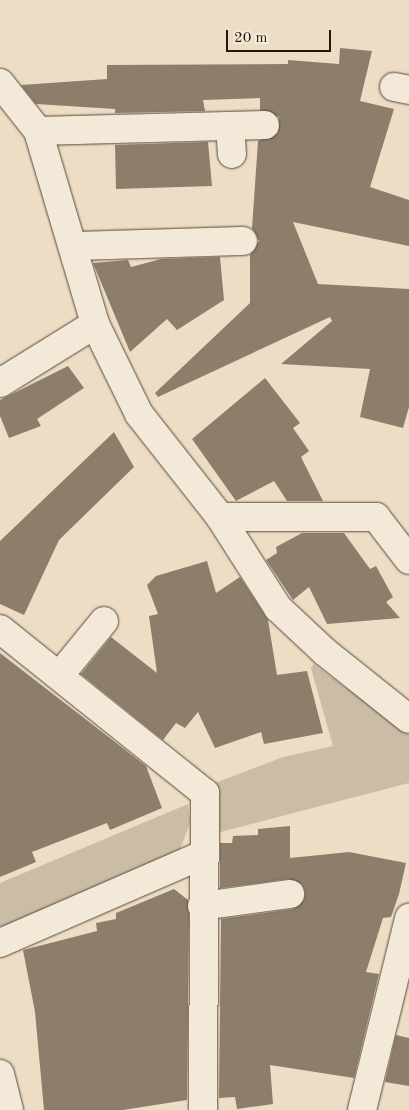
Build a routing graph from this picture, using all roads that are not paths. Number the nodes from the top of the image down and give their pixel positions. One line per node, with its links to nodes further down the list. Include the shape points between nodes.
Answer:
1 (0, 82): 4 (street)
2 (265, 125): 3 (street)
3 (230, 126): 4 (street); 5 (street)
4 (38, 131): 7 (street)
5 (232, 154)
6 (244, 240): 7 (street)
7 (74, 246): 8 (street)
8 (95, 324): 9 (street); 10 (street, via 139,414)
9 (0, 383)
10 (220, 517): 11 (street, via 376,517); 15 (street, via 278,608 325,652)
11 (409, 560)
12 (104, 621): 14 (street)
13 (0, 629): 14 (street)
14 (59, 676): 16 (street, via 205,793)
15 (409, 719)
16 (202, 855): 18 (street); 20 (street)
17 (290, 894): 18 (street)
18 (202, 906): 23 (street)
19 (409, 918): 24 (street)
20 (0, 943)
21 (0, 1074): 22 (street)
22 (9, 1110)
23 (203, 1110)
24 (362, 1110)

